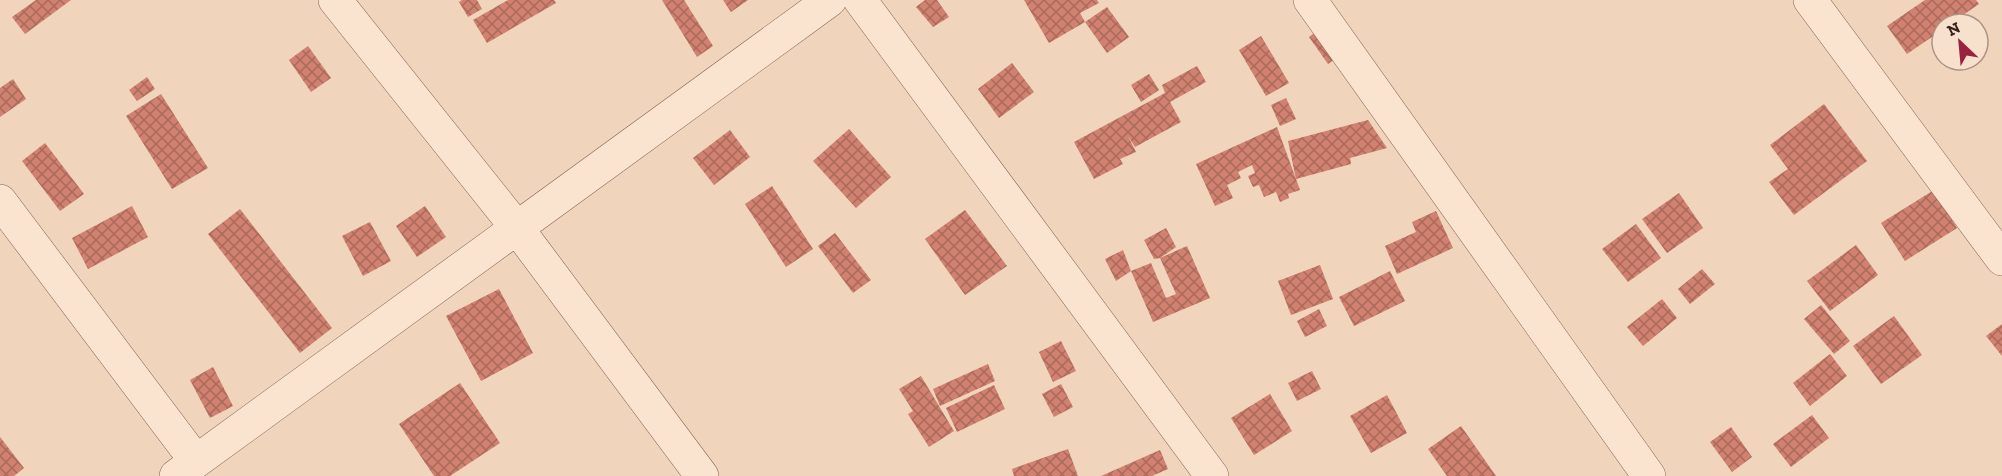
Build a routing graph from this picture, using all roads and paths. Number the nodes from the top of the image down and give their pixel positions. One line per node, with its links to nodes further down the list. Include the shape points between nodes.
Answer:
1 (335, 0): 7 (street)
2 (830, 0): 7 (street)
3 (860, 0): 11 (street)
4 (1311, 0): 12 (street)
5 (1810, 0): 8 (street)
6 (0, 201): 9 (street)
7 (517, 228): 9 (street); 10 (street)
8 (2002, 260)
9 (186, 468)
10 (702, 476)
11 (1212, 476)
12 (1649, 476)

